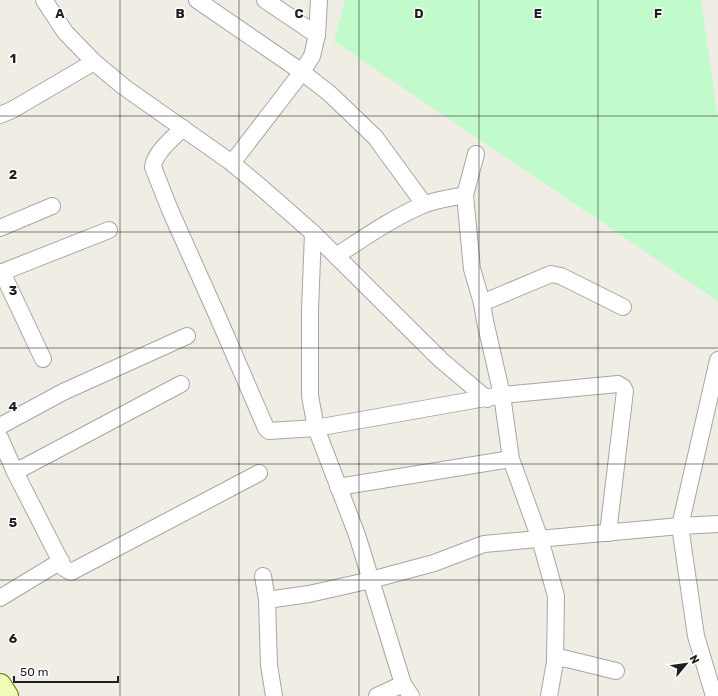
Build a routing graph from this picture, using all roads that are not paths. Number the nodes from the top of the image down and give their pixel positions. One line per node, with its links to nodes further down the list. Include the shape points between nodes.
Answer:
1 (44, 0): 6 (street, via 65,32)
2 (197, 0): 7 (street)
3 (265, 0): 5 (street)
4 (319, 0): 5 (street)
5 (317, 35): 7 (street, via 312,56)
6 (94, 62): 8 (street); 9 (street, via 124,87)
7 (302, 72): 11 (street); 13 (street, via 329,93 375,137)
8 (0, 115)
9 (183, 128): 11 (street); 28 (street, via 159,153 153,167 266,428 269,431)
10 (476, 154): 12 (street)
11 (232, 163): 17 (street)
12 (465, 195): 13 (street); 20 (street, via 472,268)
13 (424, 204): 18 (street)
14 (52, 206): 15 (street)
15 (0, 228)
16 (109, 230): 19 (street)
17 (313, 233): 18 (street); 28 (street, via 310,396)
18 (336, 256): 26 (street, via 441,360)
19 (1, 273): 23 (street)
20 (482, 303): 21 (street, via 551,274 561,276); 26 (street)
21 (623, 308)
22 (187, 336): 27 (street, via 63,392)
23 (43, 359)
24 (718, 360): 35 (street)
25 (181, 384): 31 (street)
26 (495, 397): 28 (street); 30 (street); 36 (street, via 612,383 623,387 625,391)
27 (0, 426)
28 (316, 428): 33 (street)
29 (0, 438): 31 (street)
30 (511, 459): 33 (street); 37 (street)
31 (15, 472): 38 (street)
32 (259, 473): 38 (street, via 74,571 64,568)
33 (338, 486): 40 (street)
34 (718, 524): 35 (street)
35 (680, 526): 36 (street); 51 (street, via 696,636)
36 (608, 533): 37 (street)
37 (540, 539): 40 (street, via 484,544 434,563); 43 (street, via 556,596)
38 (61, 561): 41 (street)
39 (263, 576): 42 (street)
40 (371, 580): 42 (street, via 309,594); 46 (street)
41 (0, 598)
42 (267, 600): 48 (street, via 268,649)
43 (555, 657): 44 (street); 50 (street)
44 (616, 671)
45 (0, 685): 47 (main road)
46 (407, 690): 49 (street)
47 (7, 696)
48 (274, 696)
49 (377, 696)
50 (549, 696)
51 (714, 696)

